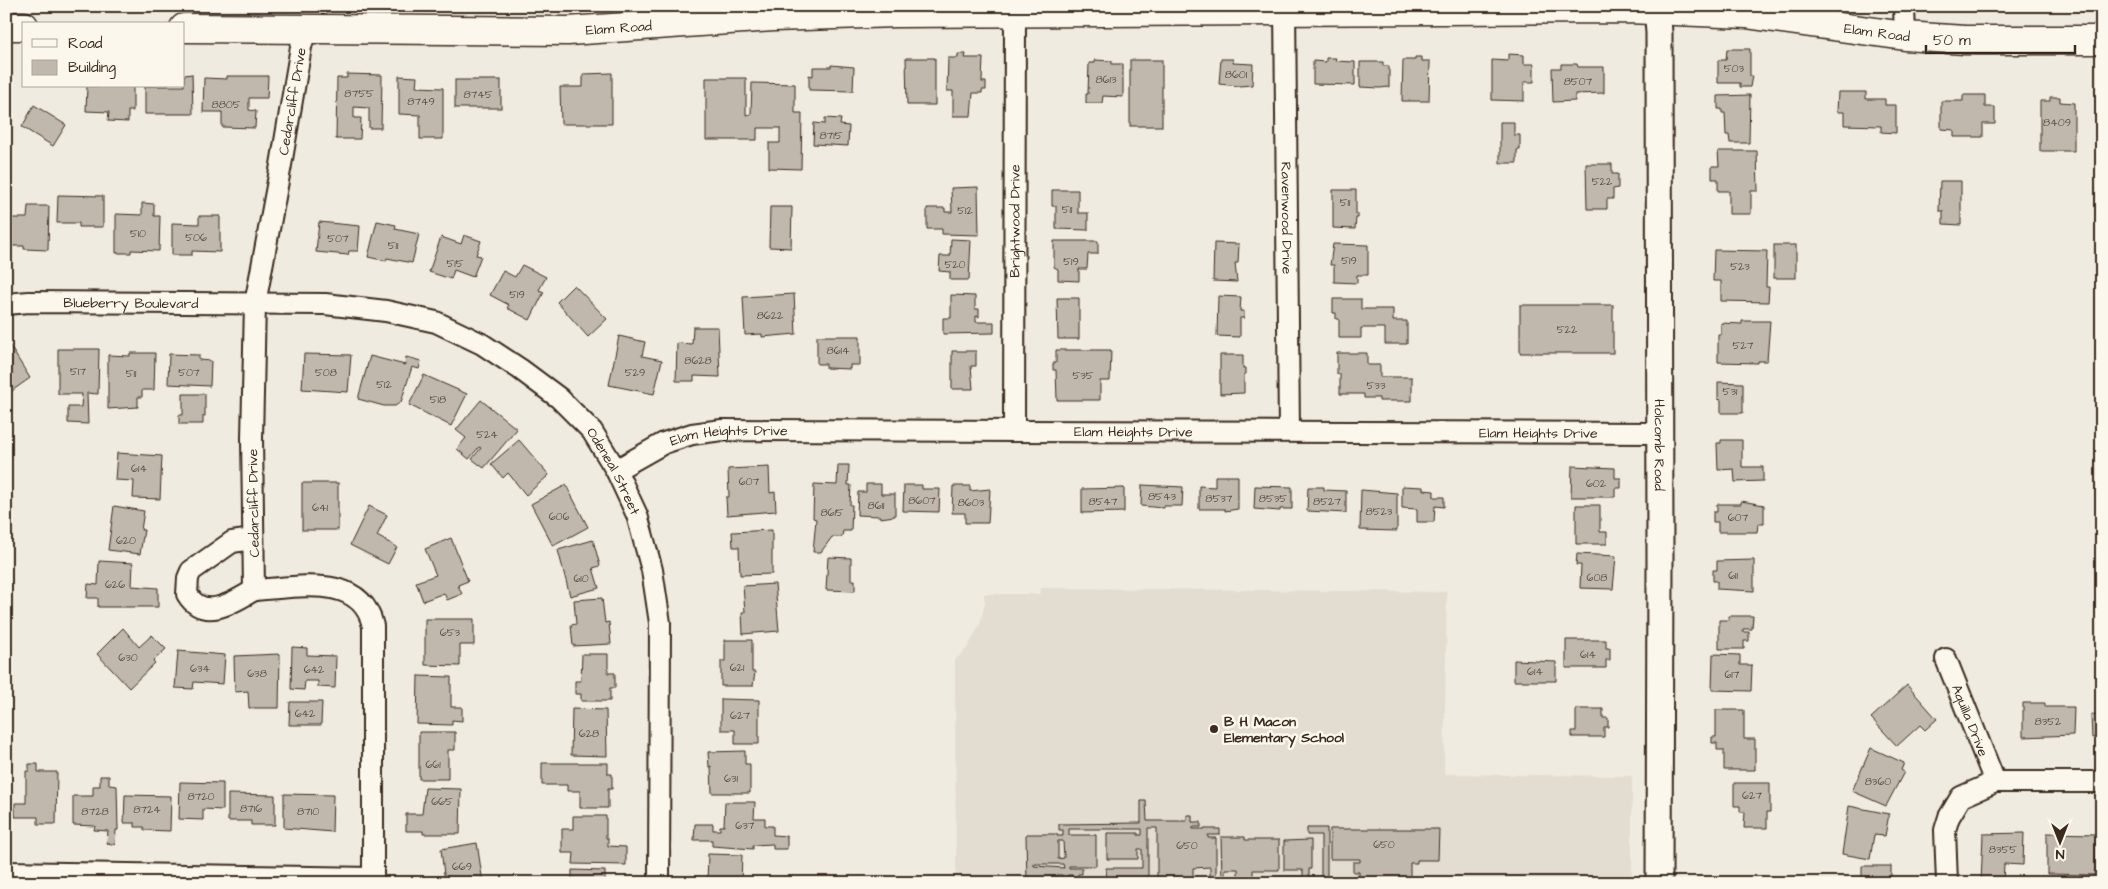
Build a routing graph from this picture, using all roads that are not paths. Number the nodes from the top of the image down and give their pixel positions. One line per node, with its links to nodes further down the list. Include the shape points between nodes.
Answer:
1 (1904, 6): 7 (street)
2 (1285, 8): 3 (main road, Elam Road); 4 (main road, Elam Road); 12 (street, Ravenwood Drive)
3 (1657, 8): 7 (main road, Elam Road, via 1746,14); 13 (street, Holcomb Road)
4 (1015, 9): 5 (main road, Elam Road, via 773,17 568,31); 11 (street, Brightwood Drive)
5 (310, 18): 6 (main road, Elam Road); 10 (street, Cedarcliff Drive, via 300,47)
6 (185, 28)
7 (1905, 36): 8 (main road, Elam Road, via 1965,40)
8 (2102, 40)
9 (6, 304): 10 (street, Blueberry Boulevard)
10 (255, 304): 14 (street, Odeneal Street, via 325,304 386,310 436,322 482,344 559,398 592,431); 15 (street, Cedarcliff Drive)
11 (1014, 431): 12 (street, Elam Heights Drive); 14 (street, Elam Heights Drive, via 722,430 692,434 664,443)
12 (1289, 431): 13 (street, Elam Heights Drive)
13 (1659, 433): 22 (street, Holcomb Road)
14 (616, 470): 21 (street, Odeneal Street, via 637,515 652,570 660,623)
15 (253, 539): 16 (street, Cedarcliff Drive); 16 (street, via 232,542 191,571 187,594 197,606 215,609)
16 (254, 590): 20 (street, via 338,588 361,600 370,613 373,626 374,878)
17 (1946, 659): 18 (street, Aquilla Drive)
18 (1994, 782): 19 (street); 23 (street, via 1961,797 1949,817 1945,830)
19 (2102, 782)
20 (6, 872)
21 (659, 883)
22 (1659, 883)
23 (1947, 883)

